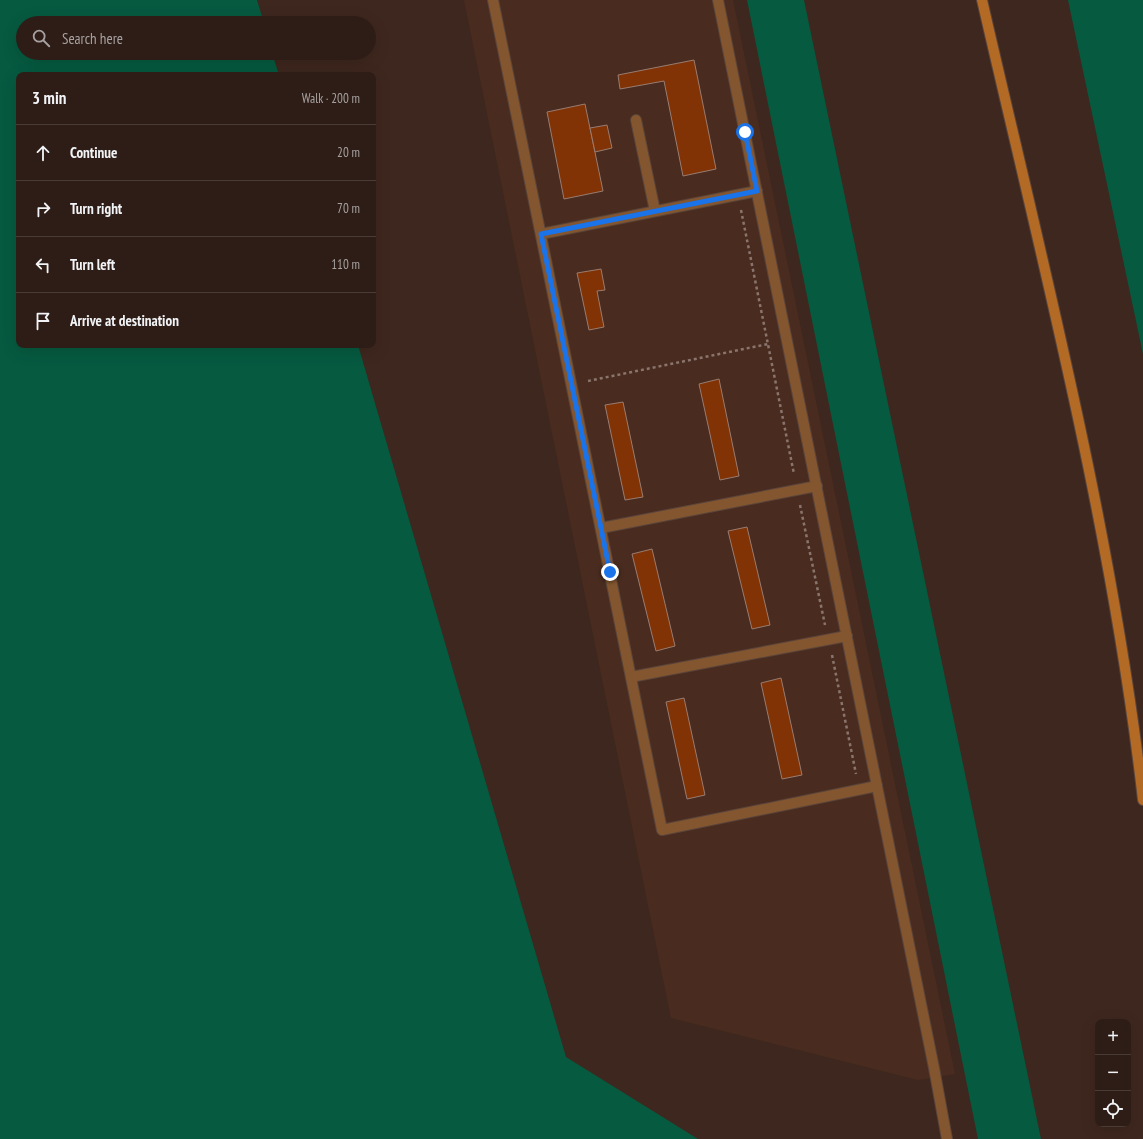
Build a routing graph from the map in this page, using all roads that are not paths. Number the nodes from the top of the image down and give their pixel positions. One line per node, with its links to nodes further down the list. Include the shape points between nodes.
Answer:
1 (493, 0): 7 (lane)
2 (718, 0): 5 (lane)
3 (982, 0): 13 (main road, via 1080,424 1110,576 1135,728)
4 (636, 120): 6 (lane)
5 (757, 191): 6 (lane); 8 (lane)
6 (655, 211): 7 (lane)
7 (541, 234): 9 (lane)
8 (817, 486): 9 (lane); 10 (lane)
9 (600, 528): 11 (lane)
10 (847, 636): 11 (lane); 12 (lane)
11 (631, 677): 12 (lane, via 662,830)
12 (877, 786): 14 (lane)
13 (1143, 800)
14 (947, 1139)

